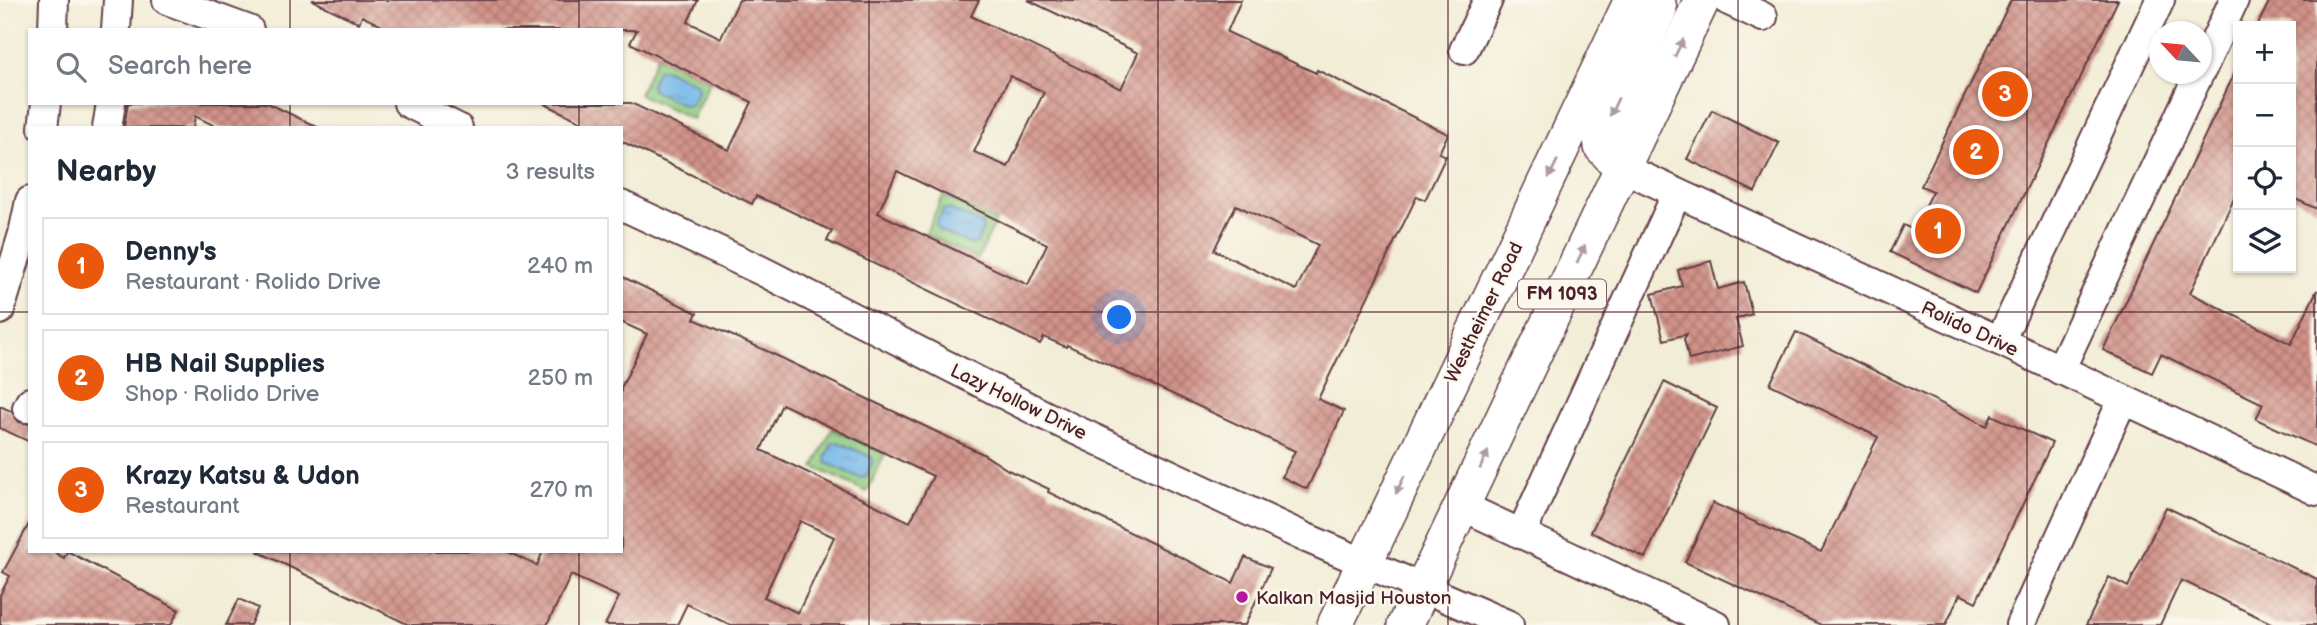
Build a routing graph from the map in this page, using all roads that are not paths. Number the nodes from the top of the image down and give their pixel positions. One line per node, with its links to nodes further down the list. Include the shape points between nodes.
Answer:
1 (54, 0): 12 (street)
2 (118, 0): 13 (street)
3 (167, 0): 14 (street)
4 (1488, 0): 16 (street)
5 (1632, 0): 35 (main road, Westheimer Road / FM 1093, one-way to 35)
6 (1657, 0): 24 (main road, one-way to 24, via 1659,9 1601,136 1602,147)
7 (1702, 0): 24 (main road, FM 1093, one-way to 7)
8 (1727, 0): 11 (street)
9 (2160, 0): 29 (street)
10 (2234, 0): 15 (street)
11 (1763, 17)
12 (52, 28)
13 (117, 28)
14 (244, 28)
15 (2212, 46)
16 (1464, 50)
17 (2194, 84): 30 (street)
18 (46, 105): 21 (street)
19 (111, 105): 22 (street)
20 (412, 105): 23 (street)
21 (43, 126)
22 (107, 126)
23 (454, 126)
24 (1621, 167): 25 (street, Rolido Drive); 33 (main road, FM 1093, one-way to 24)
25 (1678, 193): 29 (street, Rolido Drive); 34 (street)
26 (623, 206): 35 (street, Lazy Hollow Drive, via 1048,416)
27 (28, 210): 28 (street)
28 (0, 310)
29 (2000, 341): 30 (street, Rolido Drive)
30 (2060, 370): 31 (street, Rolido Drive)
31 (2123, 399): 32 (street, Rolido Drive); 41 (street)
32 (2314, 482)
33 (1462, 506): 34 (street); 36 (main road, FM 1093)
34 (1521, 534): 40 (street)
35 (1364, 562): 36 (street, Lazy Hollow Drive); 37 (main road, Westheimer Road / FM 1093)
36 (1423, 587): 38 (main road, FM 1093); 39 (street, Lazy Hollow Drive)
37 (1335, 625)
38 (1405, 625)
39 (1508, 625)
40 (1716, 625)
41 (2020, 625)

